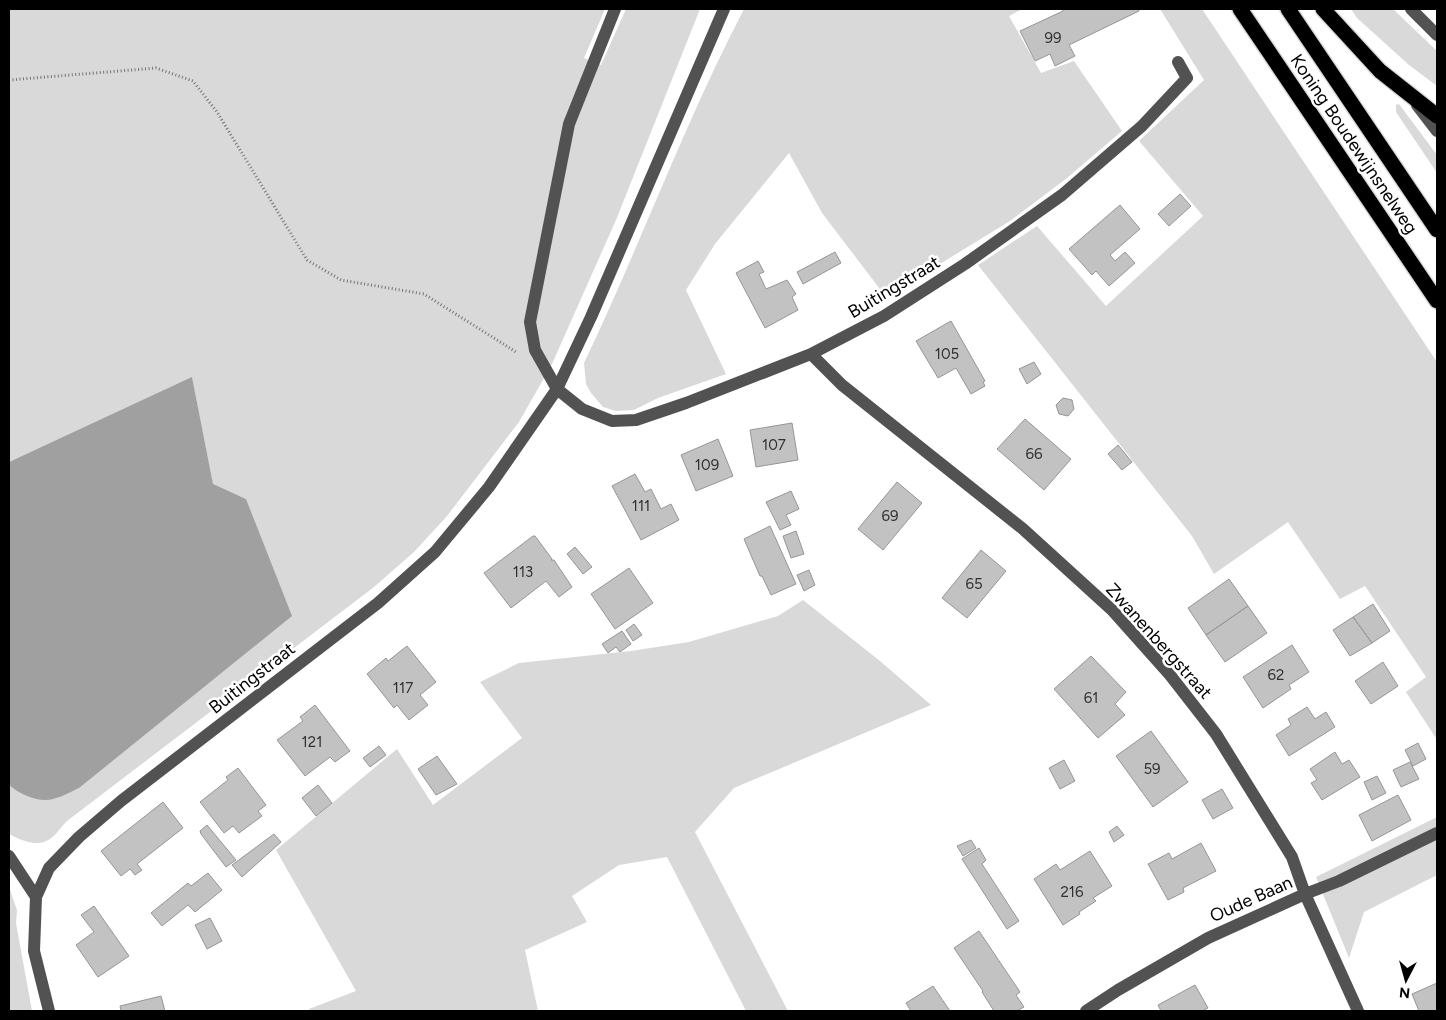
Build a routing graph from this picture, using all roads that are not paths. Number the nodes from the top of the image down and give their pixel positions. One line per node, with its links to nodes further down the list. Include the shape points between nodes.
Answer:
1 (616, 9): 15 (street, via 569,124 530,322 535,350)
2 (724, 9): 15 (street, Buitingstraat, via 591,317)
3 (1240, 9): 13 (highway, Koning Boudewijnsnelweg)
4 (1288, 9): 12 (highway, Koning Boudewijnsnelweg)
5 (1323, 9): 9 (highway, via 1380,71)
6 (1410, 9): 7 (street)
7 (1437, 35)
8 (1178, 62): 14 (street, Buitingstraat, via 1187,78 1142,126 1062,195 965,264 884,316)
9 (1411, 97): 10 (highway); 11 (street)
10 (1437, 116)
11 (1437, 131)
12 (1437, 230)
13 (1437, 301)
14 (811, 354): 15 (street, Buitingstraat, via 636,420 604,418 582,409); 18 (street, Zwanenbergstraat, via 842,385 1023,529 1112,610 1170,675 1216,734 1292,856)
15 (556, 389): 19 (street, Buitingstraat, via 489,487 435,552 378,603 79,837 48,868)
16 (1437, 833): 18 (street, Oude Baan)
17 (9, 856): 19 (street)
18 (1305, 894): 21 (street, Oude Baan, via 1208,938); 22 (street, Zwanenbergstraat)
19 (36, 897): 20 (street, Buitingstraat, via 34,951)
20 (49, 1011)
21 (1086, 1011)
22 (1358, 1011)

